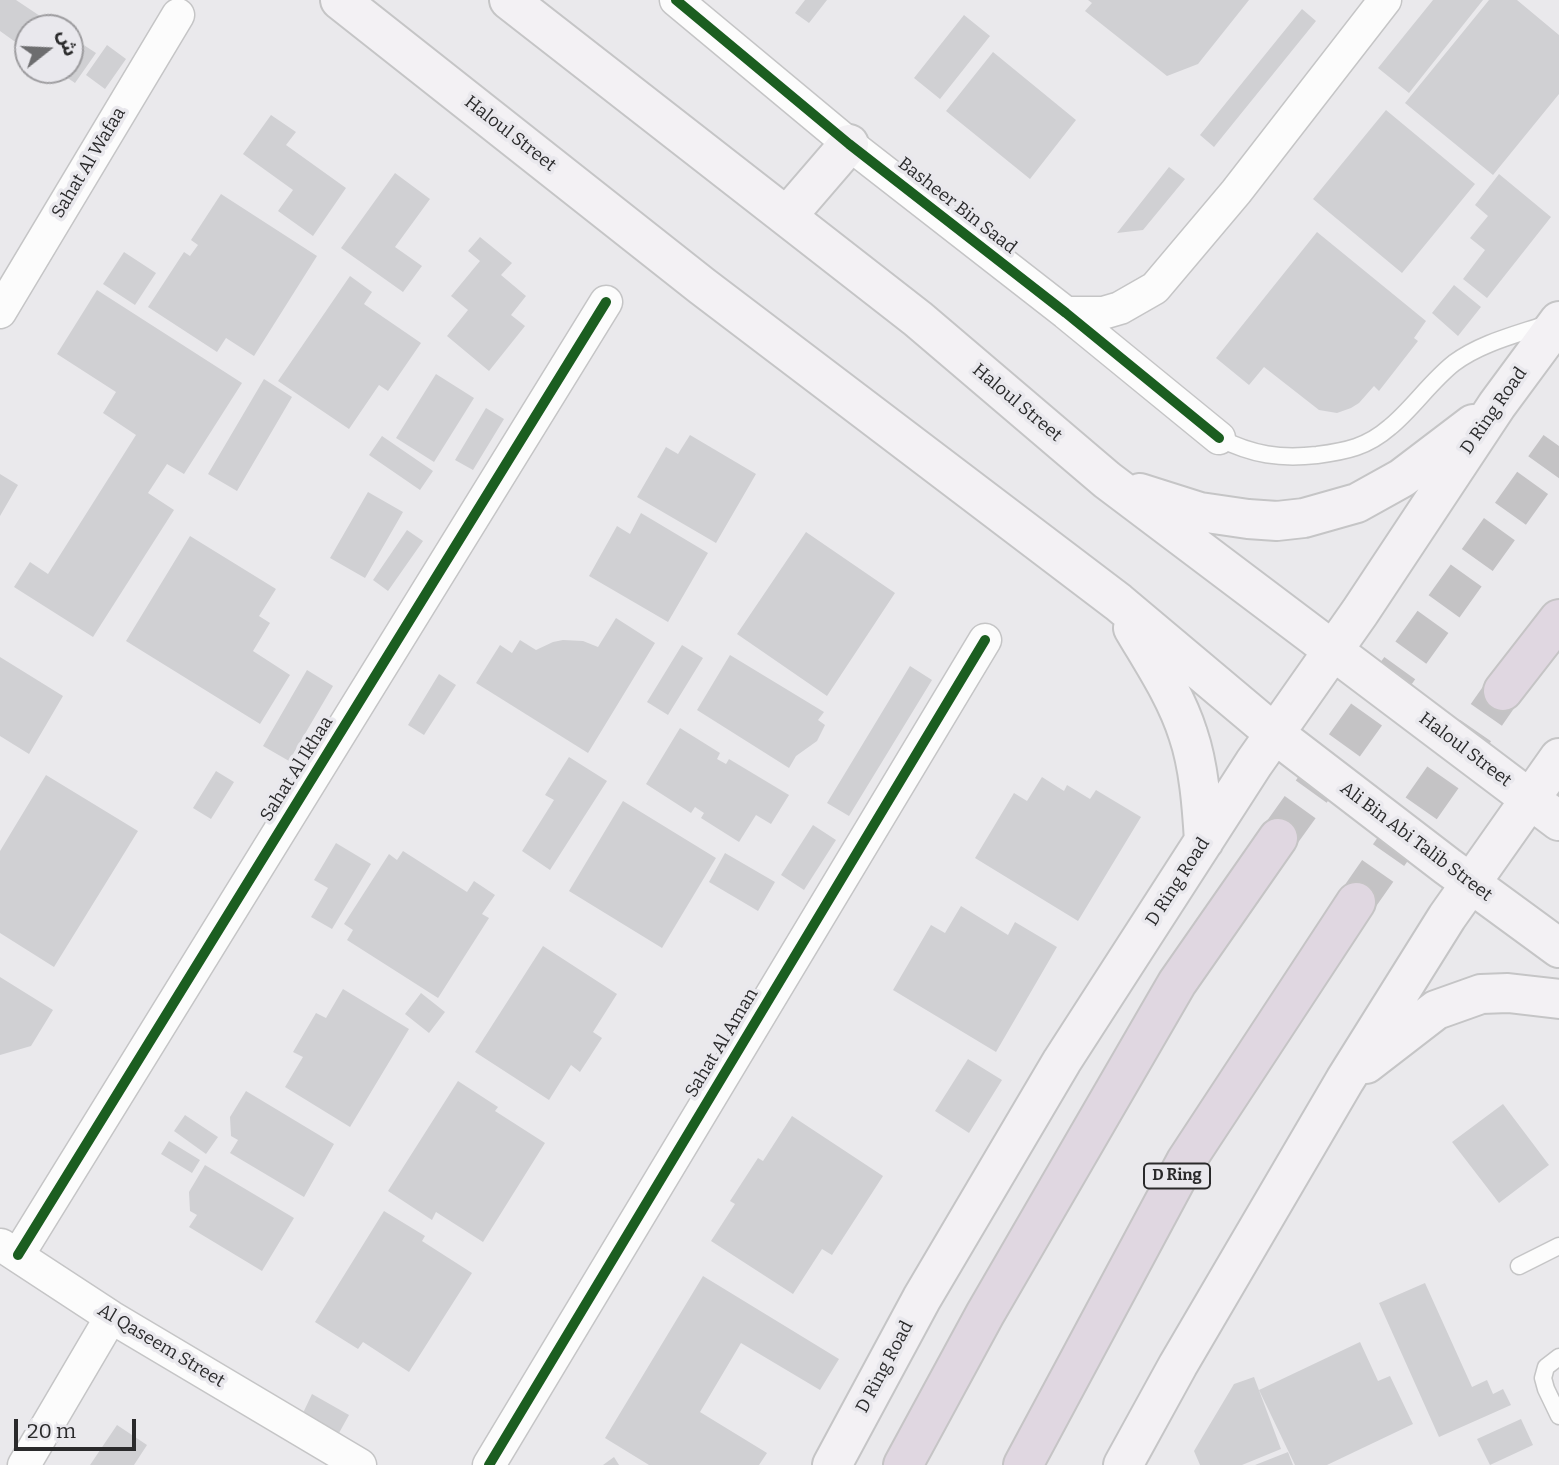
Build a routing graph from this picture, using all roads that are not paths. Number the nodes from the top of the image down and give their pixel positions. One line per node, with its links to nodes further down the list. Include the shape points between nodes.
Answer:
1 (314, 0): 7 (main road)
2 (340, 0): 7 (main road, Haloul Street)
3 (509, 0): 9 (main road, Haloul Street)
4 (676, 0): 8 (street, Basheer Bin Saad)
5 (1385, 0): 12 (street, via 1155,288 1103,313)
6 (178, 15): 11 (street, Sahat Al Wafaa)
7 (373, 26): 17 (main road, Haloul Street, via 702,286)
8 (849, 144): 9 (main road); 12 (street, Basheer Bin Saad)
9 (787, 216): 16 (main road, Haloul Street, via 918,319)
10 (606, 302): 33 (street, Sahat Al Ikhaa)
11 (0, 312)
12 (1066, 313): 15 (street, Basheer Bin Saad)
13 (1559, 320): 14 (main road, D Ring Road); 15 (lane, via 1477,348 1447,370 1391,427 1358,448 1281,457)
14 (1497, 405): 16 (main road, via 1402,478 1357,503 1304,518 1268,520 1200,512); 20 (main road, D Ring Road)
15 (1219, 438)
16 (1107, 480): 20 (main road, Haloul Street)
17 (1118, 601): 22 (main road, Haloul Street); 26 (main road, via 1168,687 1188,734)
18 (1559, 619): 21 (highway)
19 (985, 640): 40 (street, Sahat Al Aman)
20 (1333, 650): 22 (main road, D Ring Road); 24 (main road, Haloul Street)
21 (1503, 691)
22 (1275, 734): 26 (main road, D Ring Road); 27 (main road, Ali Bin Abi Talib Street)
23 (1559, 758): 24 (main road)
24 (1545, 811): 27 (main road)
25 (1278, 838): 42 (highway, via 1177,983)
26 (1204, 842): 41 (main road, D Ring Road, via 1062,1061 922,1298)
27 (1471, 884): 29 (main road, Ali Bin Abi Talib Street); 31 (main road)
28 (1356, 902): 43 (highway, D Ring, via 1186,1161)
29 (1559, 948)
30 (1559, 999): 31 (main road, via 1481,994 1436,1010)
31 (1345, 1080): 44 (main road)
32 (1559, 1246): 34 (lane)
33 (9, 1250): 35 (street, Al Qaseem Street)
34 (1519, 1266)
35 (111, 1317): 38 (street); 39 (street, Al Qaseem Street)
36 (1559, 1357): 37 (lane, via 1546,1367 1543,1378)
37 (1559, 1416)
38 (24, 1465)
39 (360, 1465)
40 (489, 1465)
41 (832, 1465)
42 (903, 1465)
43 (1023, 1465)
44 (1123, 1465)

